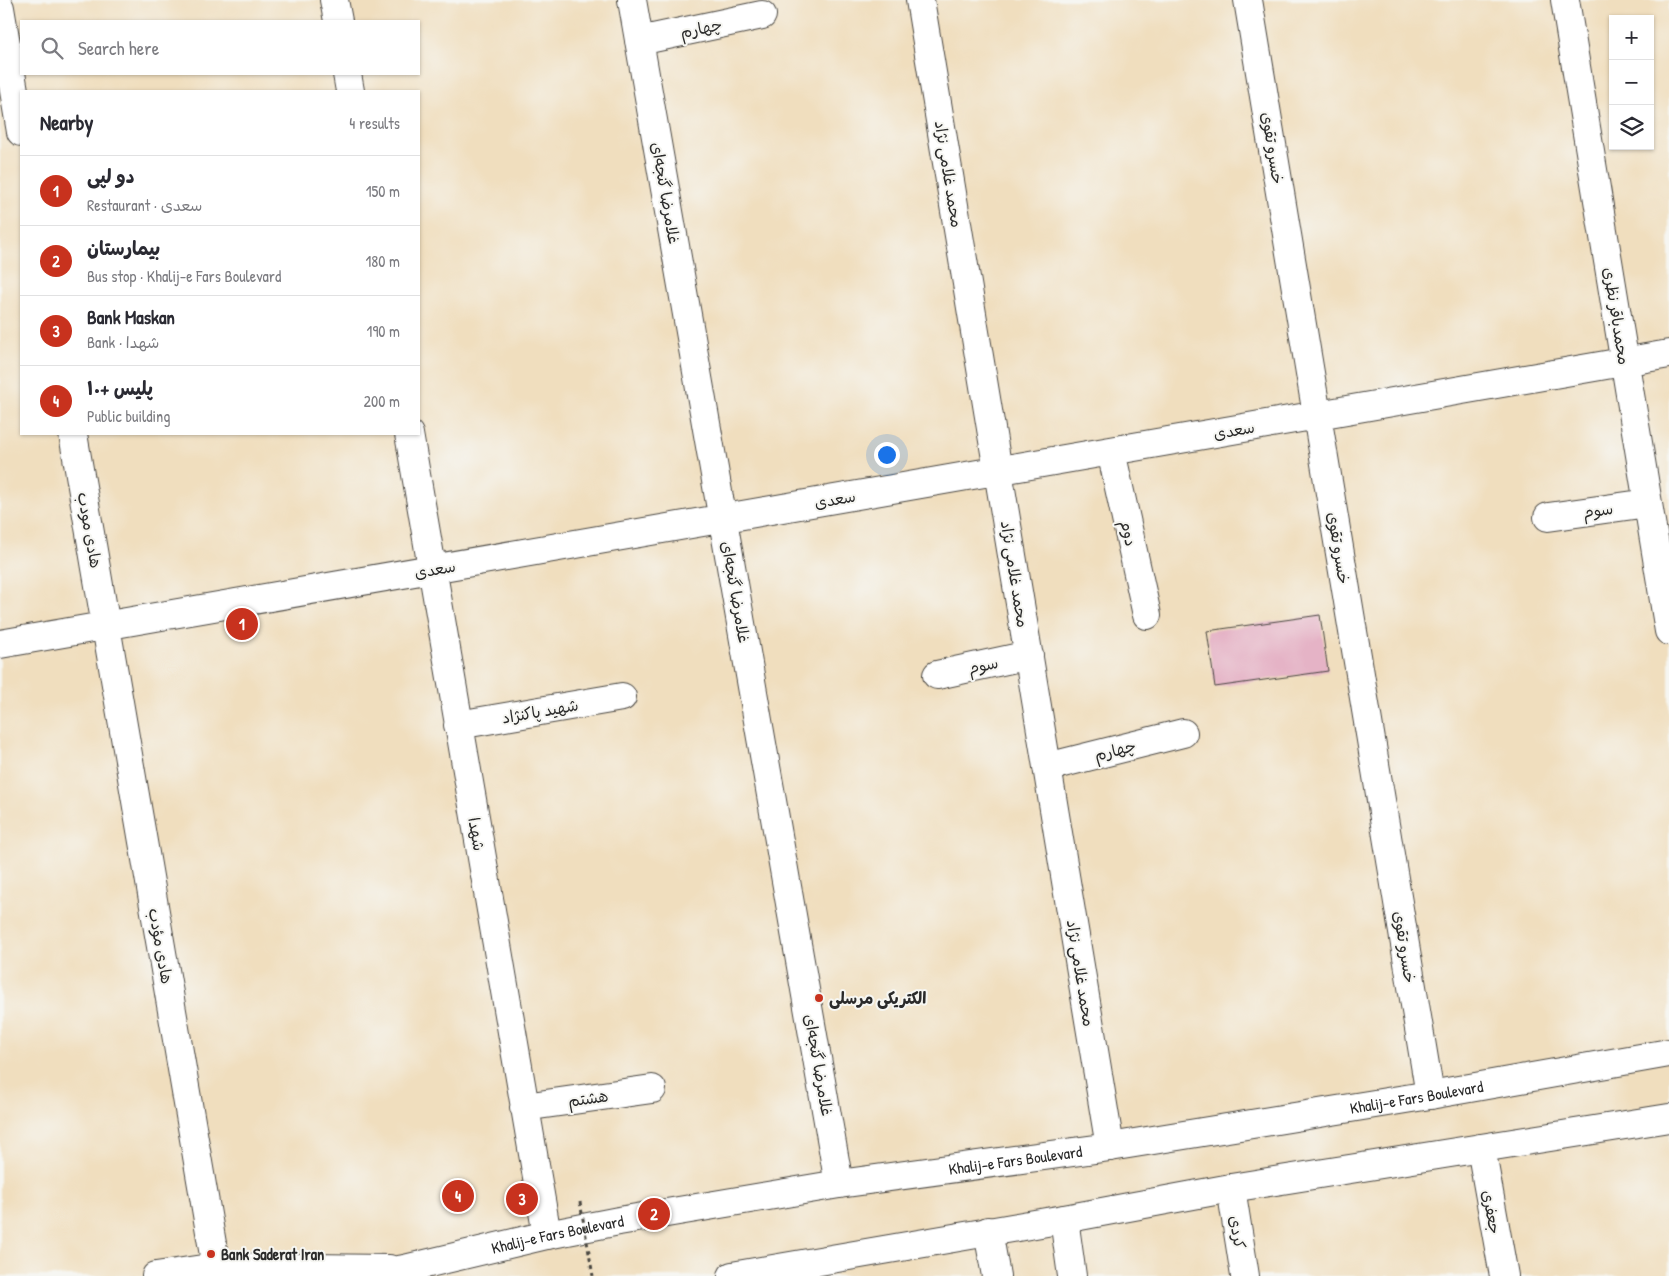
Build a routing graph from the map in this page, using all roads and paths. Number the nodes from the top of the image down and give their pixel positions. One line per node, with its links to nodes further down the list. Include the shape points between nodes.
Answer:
1 (334, 0): 8 (street)
2 (632, 0): 9 (street, غلامرضا گنجه‌ای)
3 (920, 0): 19 (street, محمد غلامی نژاد)
4 (1248, 0): 15 (street, خسرو تقوی)
5 (1566, 0): 14 (street, محمدباقر نظری)
6 (0, 8): 12 (street)
7 (762, 15): 9 (street, چهارم)
8 (338, 20)
9 (639, 41): 22 (street, غلامرضا گنجه‌ای)
10 (347, 75): 11 (street)
11 (350, 90)
12 (20, 126)
13 (1669, 354): 14 (street, سعدی)
14 (1625, 362): 15 (street, سعدی); 20 (street, محمدباقر نظری)
15 (1317, 416): 18 (street, سعدی); 36 (street, خسرو تقوی)
16 (73, 435): 25 (street, هادی مودب)
17 (409, 435): 23 (street, شهدا)
18 (1111, 452): 19 (street, سعدی); 24 (street, دوم)
19 (998, 471): 22 (street, سعدی); 28 (street, محمد غلامی نژاد)
20 (1648, 503): 21 (street, سوم); 26 (street, محمدباقر نظری)
21 (1548, 517)
22 (723, 519): 23 (street, سعدی); 41 (street, غلامرضا گنجه‌ای)
23 (432, 569): 25 (street, سعدی); 31 (street, شهدا)
24 (1147, 615)
25 (106, 626): 27 (street, سعدی); 47 (street, هادی مؤدب)
26 (1669, 631)
27 (0, 644)
28 (1029, 655): 29 (street, سوم); 33 (street, محمد غلامی نژاد)
29 (937, 674)
30 (622, 697): 31 (street, شهید پاکنژاد)
31 (458, 725): 37 (street, شهدا)
32 (1183, 733): 33 (street, چهارم)
33 (1047, 767): 39 (street, محمد غلامی نژاد)
34 (1669, 1053): 36 (street, Khalij-e Fars Boulevard)
35 (652, 1090): 37 (street, هشتم)
36 (1430, 1095): 39 (street, Khalij-e Fars Boulevard)
37 (524, 1107): 46 (street, شهدا)
38 (1669, 1118): 40 (street)
39 (1110, 1147): 41 (street, Khalij-e Fars Boulevard)
40 (1481, 1148): 42 (street); 56 (street, جعفری)
41 (839, 1184): 46 (street, Khalij-e Fars Boulevard)
42 (1231, 1188): 44 (street); 55 (street, کردی)
43 (580, 1202): 51 (path, bridge)
44 (1064, 1219): 45 (street); 54 (street)
45 (988, 1232): 52 (street); 53 (street)
46 (546, 1235): 48 (street, Khalij-e Fars Boulevard)
47 (216, 1267): 48 (street); 49 (street)
48 (404, 1269): 50 (street, Khalij-e Fars Boulevard)
49 (156, 1276)
50 (364, 1276)
51 (594, 1276)
52 (732, 1276)
53 (996, 1276)
54 (1072, 1276)
55 (1245, 1276)
56 (1504, 1276)

